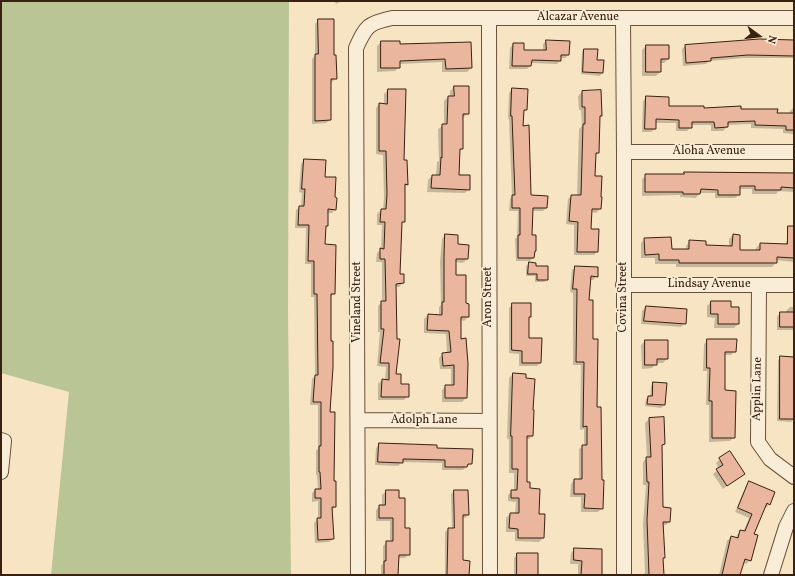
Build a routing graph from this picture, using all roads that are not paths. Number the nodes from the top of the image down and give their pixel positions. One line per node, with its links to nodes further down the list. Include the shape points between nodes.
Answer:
1 (489, 18): 3 (street, Alcazar Avenue); 4 (street, Alcazar Avenue, via 392,18 377,21); 11 (street, Aron Street)
2 (794, 18): 3 (street, Alcazar Avenue)
3 (623, 19): 5 (street, Covina Street)
4 (364, 30): 10 (street, Vineland Street, via 356,48)
5 (624, 152): 6 (street, Aloha Avenue); 7 (street, Covina Street)
6 (794, 152)
7 (623, 285): 9 (street, Lindsay Avenue); 18 (street, Covina Street)
8 (794, 285): 9 (street, Lindsay Avenue)
9 (759, 286): 14 (street, Applin Lane, via 758,442 770,459)
10 (358, 420): 11 (street, Adolph Lane); 16 (street, Vineland Street)
11 (489, 421): 17 (street, Aron Street)
12 (3, 440): 13 (street)
13 (1, 472)
14 (794, 477)
15 (794, 511): 19 (street, via 786,526)
16 (358, 575)
17 (490, 575)
18 (624, 575)
19 (771, 575)

